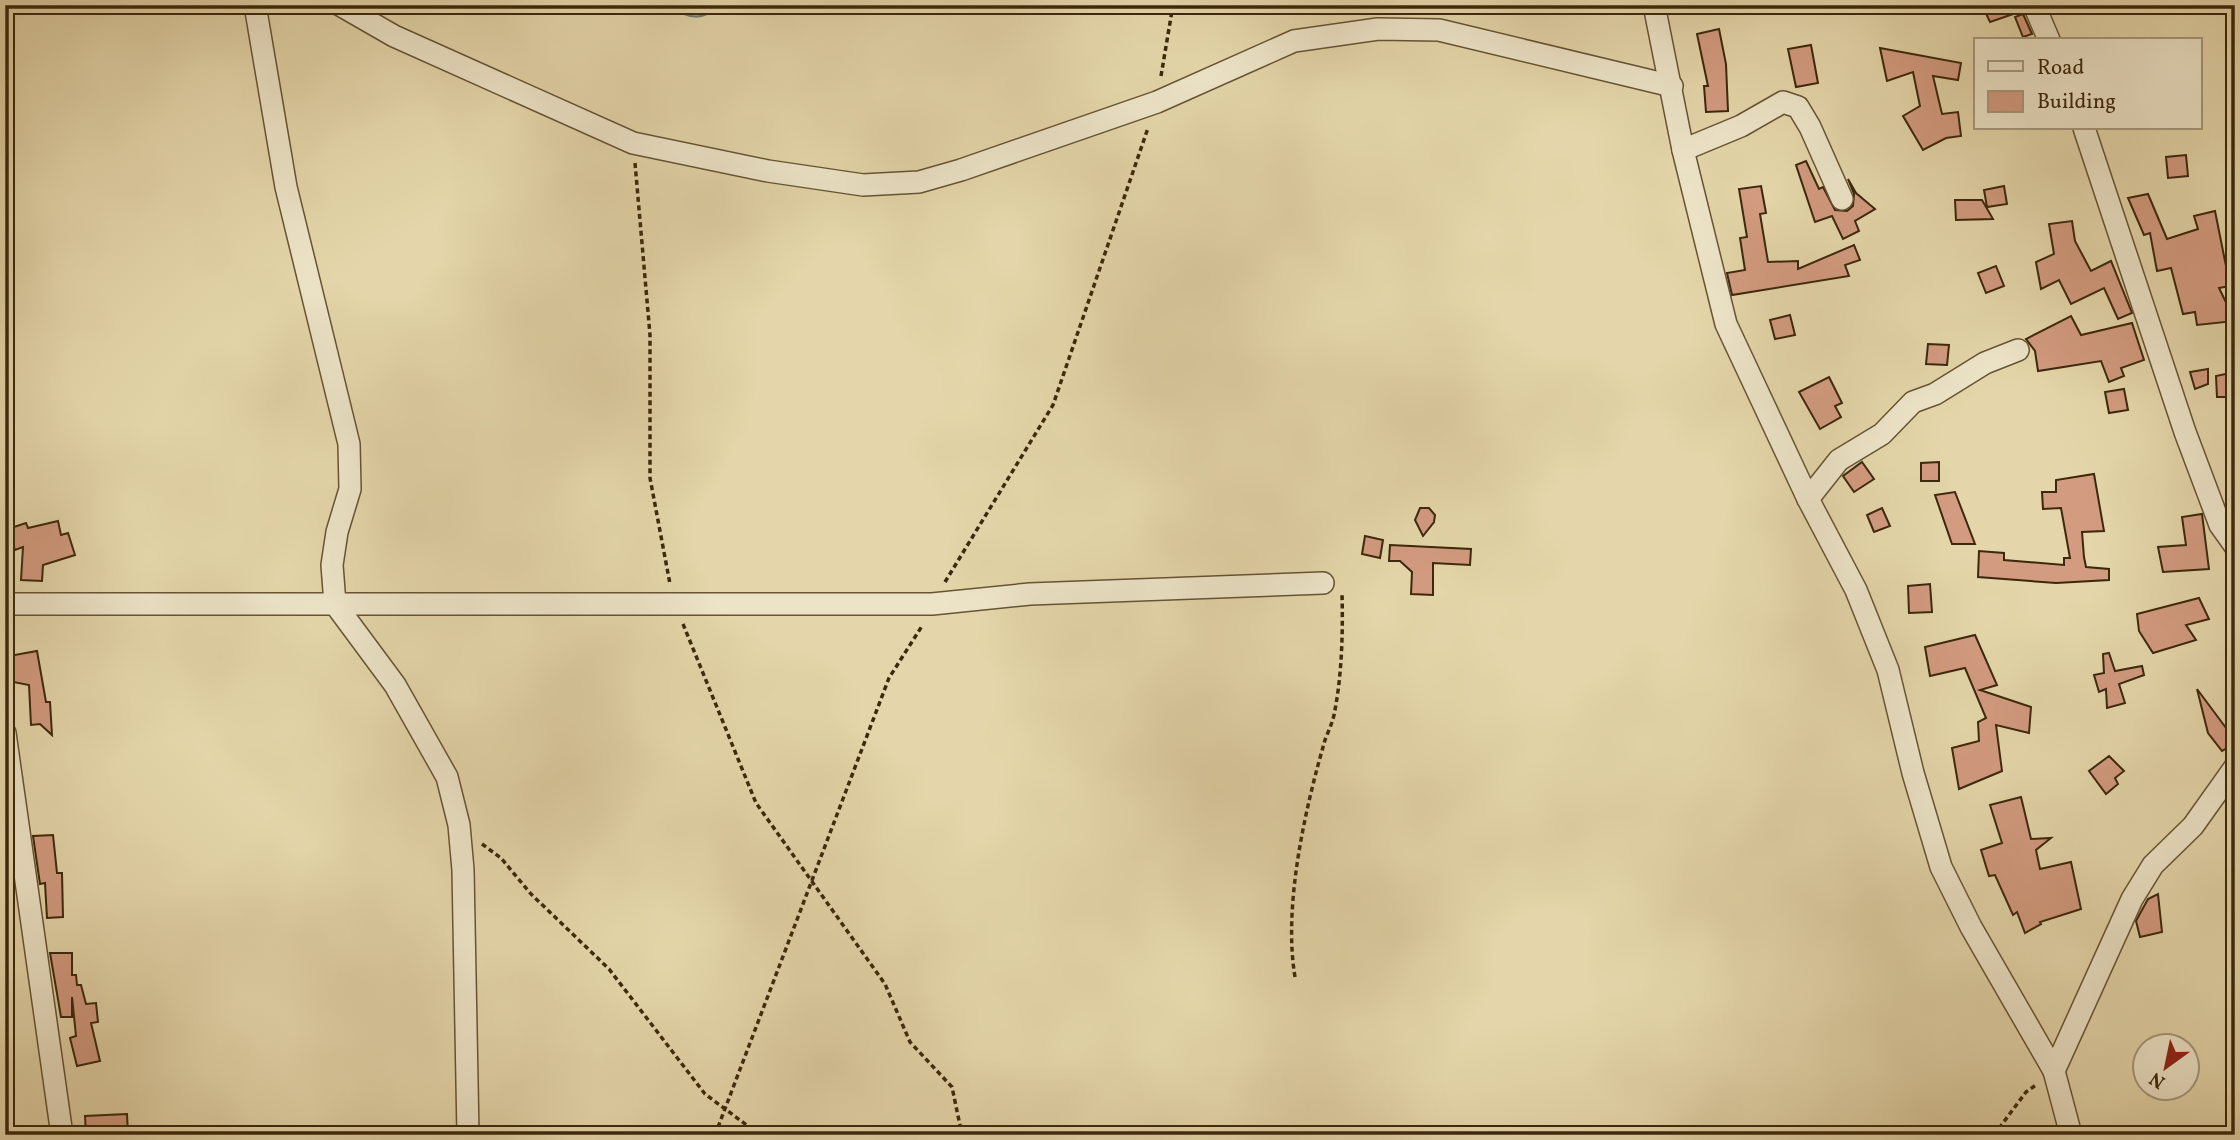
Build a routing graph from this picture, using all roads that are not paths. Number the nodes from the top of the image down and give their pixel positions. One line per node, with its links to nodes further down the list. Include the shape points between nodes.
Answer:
1 (255, 5): 15 (street, via 286,187 349,444 350,489 332,565)
2 (340, 5): 6 (street, via 394,36 633,143 863,185 919,182 961,170 1157,102 1294,41 1378,29 1439,30)
3 (1654, 5): 6 (street)
4 (2034, 5): 5 (street)
5 (2048, 38)
6 (1672, 86): 8 (street)
7 (2085, 130): 12 (street, via 2189,444 2220,525)
8 (1683, 150): 9 (street, via 1783,102 1798,107); 11 (street, via 1726,324)
9 (1842, 199)
10 (2018, 350): 11 (street, via 1913,402 1882,434 1839,460)
11 (1808, 499): 18 (street, via 1856,590 1888,670 1941,867)
12 (2235, 546)
13 (1323, 583): 15 (street, via 1030,594 932,604)
14 (5, 604): 15 (street)
15 (335, 604): 20 (street, via 395,685 447,777 459,825 463,870)
16 (5, 733): 19 (street)
17 (2235, 767): 18 (street, via 2193,826 2153,865 2132,899)
18 (2054, 1071): 21 (street)
19 (62, 1135)
20 (468, 1135)
21 (2071, 1135)

